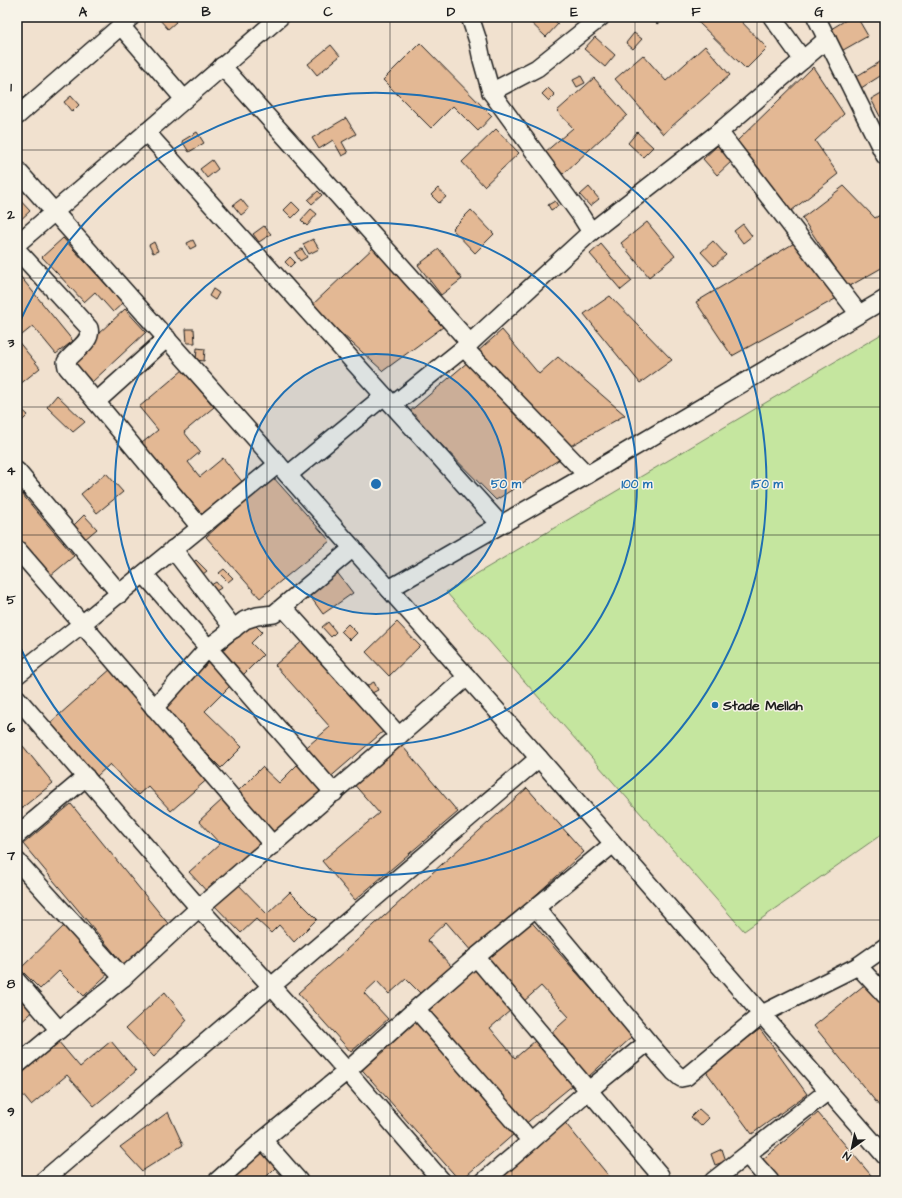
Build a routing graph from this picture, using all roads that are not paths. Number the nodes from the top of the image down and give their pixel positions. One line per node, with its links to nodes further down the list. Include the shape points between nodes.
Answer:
1 (280, 17): 9 (street)
2 (470, 17): 10 (street)
3 (602, 17): 10 (street, via 537,68)
4 (772, 17): 8 (street)
5 (816, 17): 7 (street)
6 (126, 21): 11 (street); 12 (street)
7 (827, 39): 8 (street); 15 (street)
8 (803, 60): 14 (street)
9 (222, 66): 11 (street); 24 (street)
10 (492, 92): 18 (street)
11 (184, 99): 13 (street)
12 (17, 116)
13 (146, 132): 17 (street); 25 (street)
14 (719, 132): 18 (street); 22 (street)
15 (885, 156)
16 (17, 170): 17 (street)
17 (54, 212): 19 (street); 23 (street)
18 (591, 232): 24 (street)
19 (17, 244)
20 (17, 250): 26 (street, via 89,328 91,333 88,338 66,362)
21 (885, 299): 22 (street)
22 (859, 314): 29 (street)
23 (166, 338): 26 (street); 27 (street)
24 (467, 346): 25 (street); 29 (street)
25 (388, 401): 27 (street); 30 (street)
26 (96, 402): 31 (street)
27 (283, 469): 31 (street); 32 (street)
28 (17, 471): 37 (street)
29 (587, 475): 30 (street)
30 (500, 524): 36 (street)
31 (200, 527): 34 (street)
32 (353, 548): 36 (street); 38 (street)
33 (17, 549): 39 (street)
34 (173, 549): 35 (street); 40 (street)
35 (144, 574): 37 (street); 41 (street)
36 (389, 589): 43 (street)
37 (120, 594): 39 (street)
38 (283, 607): 40 (street, via 274,614 245,620); 46 (street)
39 (82, 624): 42 (street); 45 (street)
40 (234, 629): 41 (street)
41 (208, 648): 45 (street); 49 (street)
42 (17, 675)
43 (467, 677): 46 (street); 47 (street)
44 (18, 701): 48 (street)
45 (154, 708): 52 (street)
46 (399, 736): 49 (street)
47 (539, 758): 51 (street); 61 (street)
48 (86, 777): 50 (street); 54 (street)
49 (334, 793): 52 (street)
50 (17, 835)
51 (613, 844): 55 (street); 64 (street)
52 (273, 846): 54 (street)
53 (17, 861): 59 (street)
54 (199, 908): 59 (street); 61 (street)
55 (536, 908): 57 (street); 66 (street)
56 (885, 947): 58 (street)
57 (476, 957): 63 (street); 69 (street)
58 (858, 966): 62 (street); 64 (street)
59 (123, 978): 65 (street)
60 (17, 980): 65 (street)
61 (271, 986): 68 (street); 76 (street)
62 (885, 995)
63 (416, 1009): 68 (street); 72 (street)
64 (762, 1014): 66 (street, via 686,1077 681,1078 674,1072); 70 (street)
65 (59, 1030): 67 (street)
66 (648, 1042): 69 (street)
67 (17, 1065)
68 (347, 1071): 71 (street); 79 (street)
69 (589, 1090): 72 (street); 75 (street)
70 (828, 1091): 73 (street); 74 (street)
71 (263, 1140): 77 (street); 78 (street)
72 (531, 1141): 80 (street)
73 (747, 1155): 81 (street); 82 (street)
74 (885, 1156)
75 (659, 1179)
76 (44, 1181)
77 (217, 1181)
78 (299, 1181)
79 (442, 1181)
80 (484, 1181)
81 (713, 1181)
82 (770, 1181)

